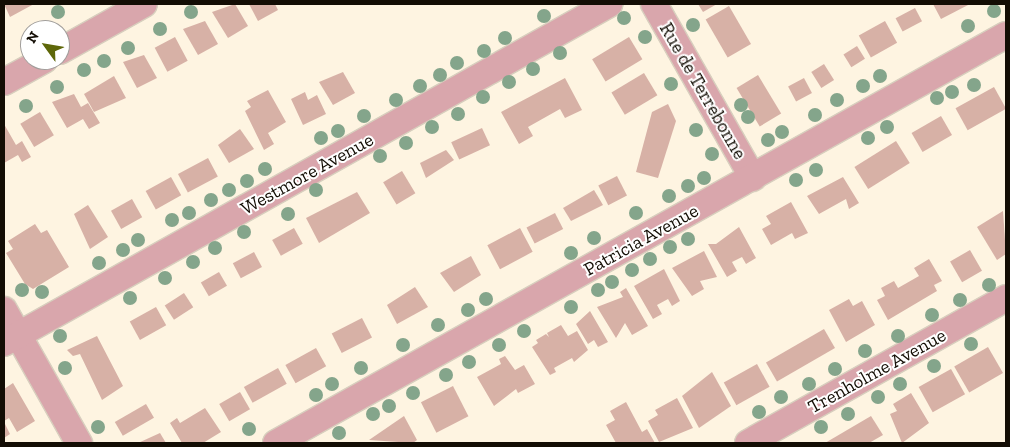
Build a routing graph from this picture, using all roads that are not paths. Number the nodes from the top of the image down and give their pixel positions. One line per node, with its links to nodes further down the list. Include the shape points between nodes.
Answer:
1 (144, 4): 5 (street)
2 (609, 4): 11 (street, Westmore Avenue)
3 (654, 4): 8 (street, Rue de Terrebonne)
4 (1006, 35): 8 (street, Patricia Avenue)
5 (70, 45)
6 (26, 70): 7 (street)
7 (4, 82)
8 (753, 178): 13 (street, Patricia Avenue)
9 (1006, 298): 14 (street, Trenholme Avenue)
10 (4, 310): 11 (street)
11 (11, 339): 12 (street)
12 (79, 443)
13 (276, 443)
14 (748, 443)

